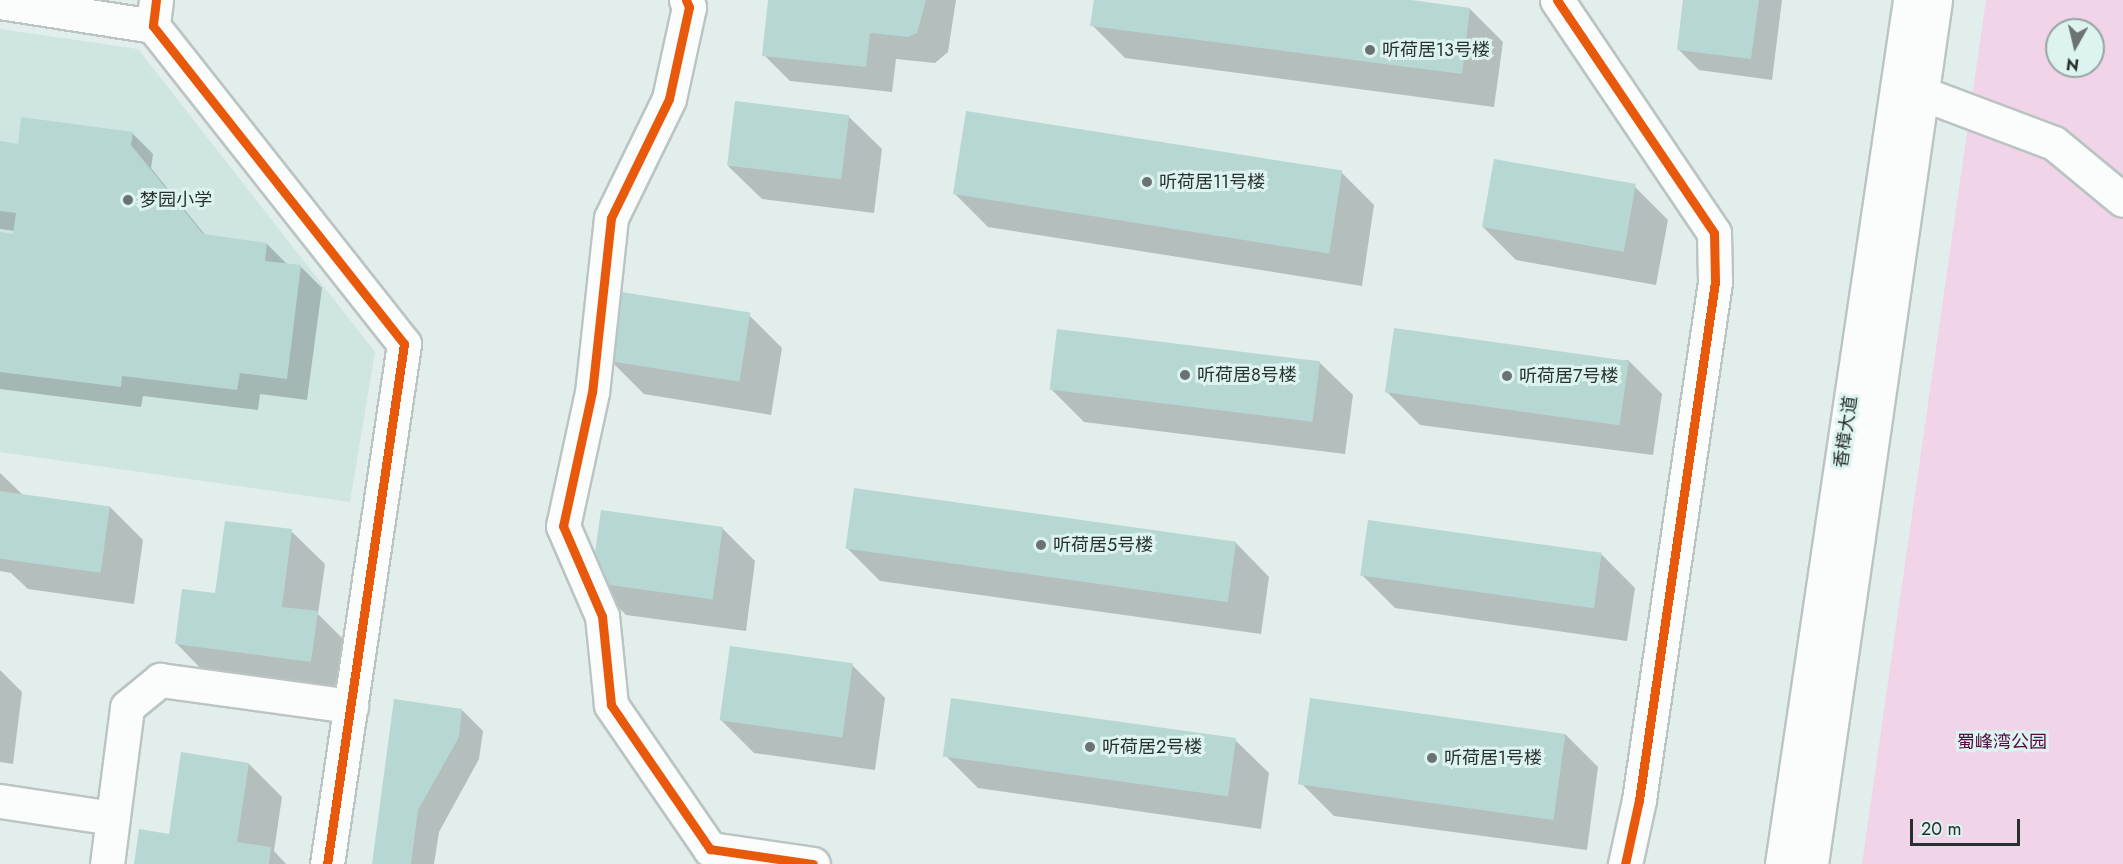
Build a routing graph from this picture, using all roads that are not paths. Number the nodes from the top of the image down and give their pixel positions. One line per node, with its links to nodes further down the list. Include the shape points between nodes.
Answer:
1 (686, 0): 12 (street, via 690,7 669,99 611,219 592,392 564,526 602,616 611,705)
2 (1557, 0): 16 (street, via 1714,233 1715,282 1639,800)
3 (1910, 0): 17 (street, 香樟大道)
4 (1935, 0): 7 (street, 香樟大道)
5 (0, 2): 6 (street)
6 (155, 13): 9 (street, via 404,344)
7 (1921, 93): 8 (street, via 2054,143); 18 (street, 香樟大道)
8 (2123, 200)
9 (351, 706): 11 (street, via 160,680 127,707); 14 (street)
10 (0, 801): 11 (street)
11 (113, 818): 13 (street)
12 (708, 856): 15 (street)
13 (107, 864)
14 (327, 864)
15 (813, 864)
16 (1625, 864)
17 (1782, 864)
18 (1811, 864)

